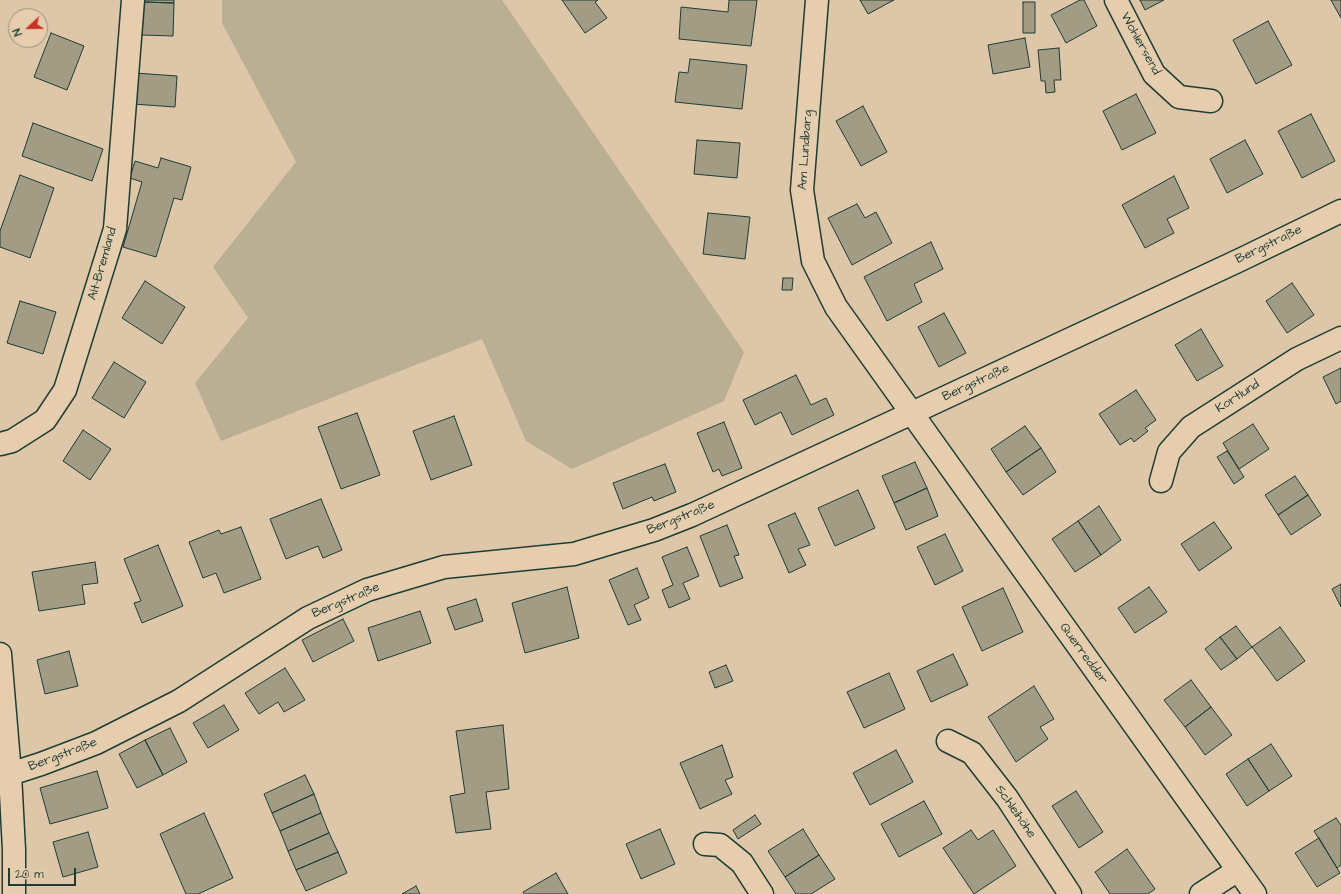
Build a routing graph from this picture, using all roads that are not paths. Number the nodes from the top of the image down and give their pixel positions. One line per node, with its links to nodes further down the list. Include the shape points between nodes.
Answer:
1 (133, 0): 8 (street, Alt-Bremland, via 115,229 64,390 45,420 12,441)
2 (817, 0): 7 (street, Am Lundbarg, via 802,190 813,261 836,307)
3 (1116, 0): 4 (street, Wohlersend, via 1154,74 1178,97)
4 (1210, 101)
5 (1341, 210): 7 (street, Bergstraße)
6 (1341, 338): 9 (street, Kortlund, via 1296,360 1191,427 1168,452)
7 (912, 413): 12 (street, Bergstraße, via 692,515 620,541 574,554 444,567 367,590 308,618 179,701 96,743); 14 (street, Querredder)
8 (0, 444)
9 (1161, 481)
10 (0, 654): 12 (street)
11 (948, 742): 17 (street, Schleihöhe, via 972,753 1007,798)
12 (10, 774): 15 (street)
13 (705, 844): 16 (street, via 720,845 742,863)
14 (1238, 870): 18 (street); 19 (street, Querredder)
15 (14, 894)
16 (762, 894)
17 (1070, 894)
18 (1201, 894)
19 (1255, 894)

